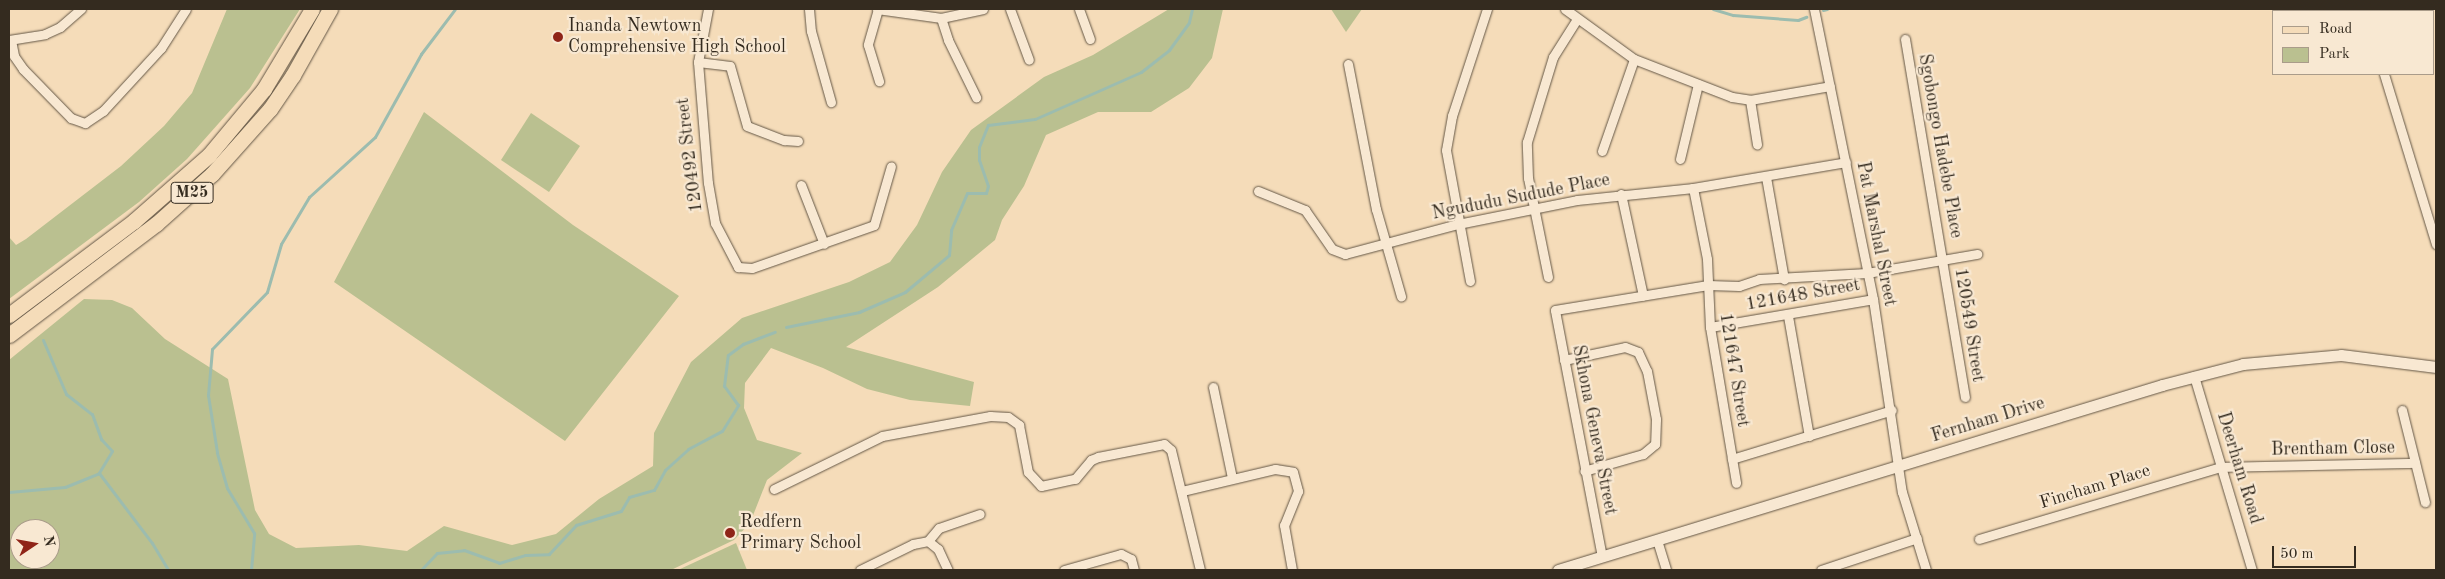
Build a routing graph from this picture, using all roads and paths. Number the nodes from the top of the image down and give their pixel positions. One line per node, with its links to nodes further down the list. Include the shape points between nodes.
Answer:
1 (81, 9): 19 (street, via 60,27 45,34)
2 (186, 9): 19 (street, via 161,48 103,112 84,123 71,118 23,69 14,56)
3 (312, 9): 57 (main road, M25, via 264,89 209,155 134,221)
4 (330, 9): 60 (main road, M25, via 270,109 212,174 156,224)
5 (708, 9): 22 (street, 120492 Street)
6 (809, 9): 30 (street, via 811,31)
7 (878, 9): 14 (street); 25 (street, via 868,45)
8 (983, 9): 15 (street)
9 (1010, 9): 20 (street)
10 (1079, 9): 17 (street)
11 (1487, 9): 43 (street, via 1448,134 1448,172)
12 (1565, 9): 16 (street)
13 (1814, 9): 27 (street, Pat Marshal Street)
14 (903, 12): 15 (street)
15 (941, 18): 28 (street, via 948,40)
16 (1577, 18): 21 (street); 42 (street, via 1553,57 1527,142 1528,178)
17 (1090, 39)
18 (1905, 39): 48 (street, Sgobongo Hadebe Place)
19 (10, 40)
20 (1029, 60)
21 (1634, 60): 26 (street); 33 (street)
22 (698, 62): 31 (street, via 730,66 747,126 784,140); 45 (street, 120492 Street, via 711,204 715,223 734,262 743,269 752,268)
23 (1348, 64): 44 (street, via 1376,209)
24 (2384, 75): 46 (street)
25 (879, 81)
26 (1698, 84): 29 (street); 34 (street)
27 (1830, 86): 29 (street); 35 (street, Pat Marshal Street)
28 (976, 97)
29 (1750, 100): 32 (street)
30 (830, 102)
31 (798, 141)
32 (1757, 144)
33 (1602, 151)
34 (1680, 159)
35 (1846, 162): 37 (street, Ngududu Sudude Place); 49 (street, Pat Marshal Street)
36 (891, 166): 45 (street, 120492 Street, via 874,225)
37 (1766, 177): 39 (street, Ngududu Sudude Place); 51 (street)
38 (801, 184): 45 (street)
39 (1693, 188): 41 (street, Ngududu Sudude Place); 53 (street, 121647 Street, via 1707,259)
40 (1258, 192): 44 (street, Ngududu Sudude Place, via 1305,210 1327,243 1340,254)
41 (1621, 194): 42 (street, Ngududu Sudude Place); 55 (street)
42 (1535, 208): 43 (street, Ngududu Sudude Place); 50 (street)
43 (1458, 224): 44 (street, Ngududu Sudude Place); 52 (street)
44 (1386, 242): 54 (street)
45 (824, 244)
46 (2436, 244)
47 (1977, 254): 48 (street)
48 (1942, 258): 49 (street); 65 (street, 120549 Street)
49 (1867, 273): 51 (street); 56 (street, Pat Marshal Street)
50 (1548, 277)
51 (1784, 279): 53 (street, via 1758,279 1730,287)
52 (1470, 280)
53 (1708, 285): 55 (street); 59 (street, 121647 Street)
54 (1401, 296)
55 (1643, 296): 61 (street, Skhona Geneva Street, via 1555,310)
56 (1873, 299): 58 (street, 121648 Street); 66 (street, Pat Marshal Street)
57 (9, 315)
58 (1788, 316): 59 (street, 121648 Street); 68 (street)
59 (1710, 328): 69 (street, 121647 Street)
60 (9, 335)
61 (1564, 360): 73 (street, Skhona Geneva Street); 73 (street, via 1616,348 1638,352 1647,371 1656,419 1655,444 1643,454)
62 (2436, 366): 63 (street, Fernham Drive, via 2365,357 2312,356 2243,364)
63 (2194, 376): 71 (street, Fernham Drive); 72 (street, Deerham Road)
64 (1212, 387): 74 (street)
65 (1965, 397)
66 (1892, 410): 68 (street, 121647 Street); 71 (street, Pat Marshal Street)
67 (2402, 410): 70 (street, Brentham Close)
68 (1809, 436): 69 (street, 121647 Street)
69 (1732, 459): 75 (street, 121647 Street)
70 (2415, 463): 72 (street, Brentham Close); 78 (street, Brentham Close)
71 (1897, 466): 80 (street, Pat Marshal Street); 82 (street, Fernham Drive)
72 (2221, 467): 81 (street, Fincham Place); 95 (street, Deerham Road)
73 (1584, 471): 84 (street, Skhona Geneva Street)
74 (1232, 478): 77 (street); 90 (street, via 1284,468 1293,472 1298,491 1284,525)
75 (1736, 483)
76 (774, 489): 77 (street, via 882,436 1000,416 1008,417 1019,425 1028,472 1041,486 1075,479 1098,456 1164,444 1171,450)
77 (1182, 491): 89 (street)
78 (2425, 502)
79 (980, 514): 83 (street, via 939,528)
80 (1917, 538): 93 (street); 94 (street, Pat Marshal Street)
81 (1979, 539)
82 (1657, 540): 84 (street, Fernham Drive); 92 (street)
83 (928, 541): 85 (street, via 913,544); 86 (street, via 938,549)
84 (1602, 556): 91 (street, Fernham Drive)
85 (860, 570)
86 (948, 570)
87 (1064, 570): 88 (street, via 1121,554 1131,559)
88 (1134, 570)
89 (1200, 570)
90 (1292, 570)
91 (1558, 570)
92 (1666, 570)
93 (1821, 570)
94 (1926, 570)
95 (2252, 570)

